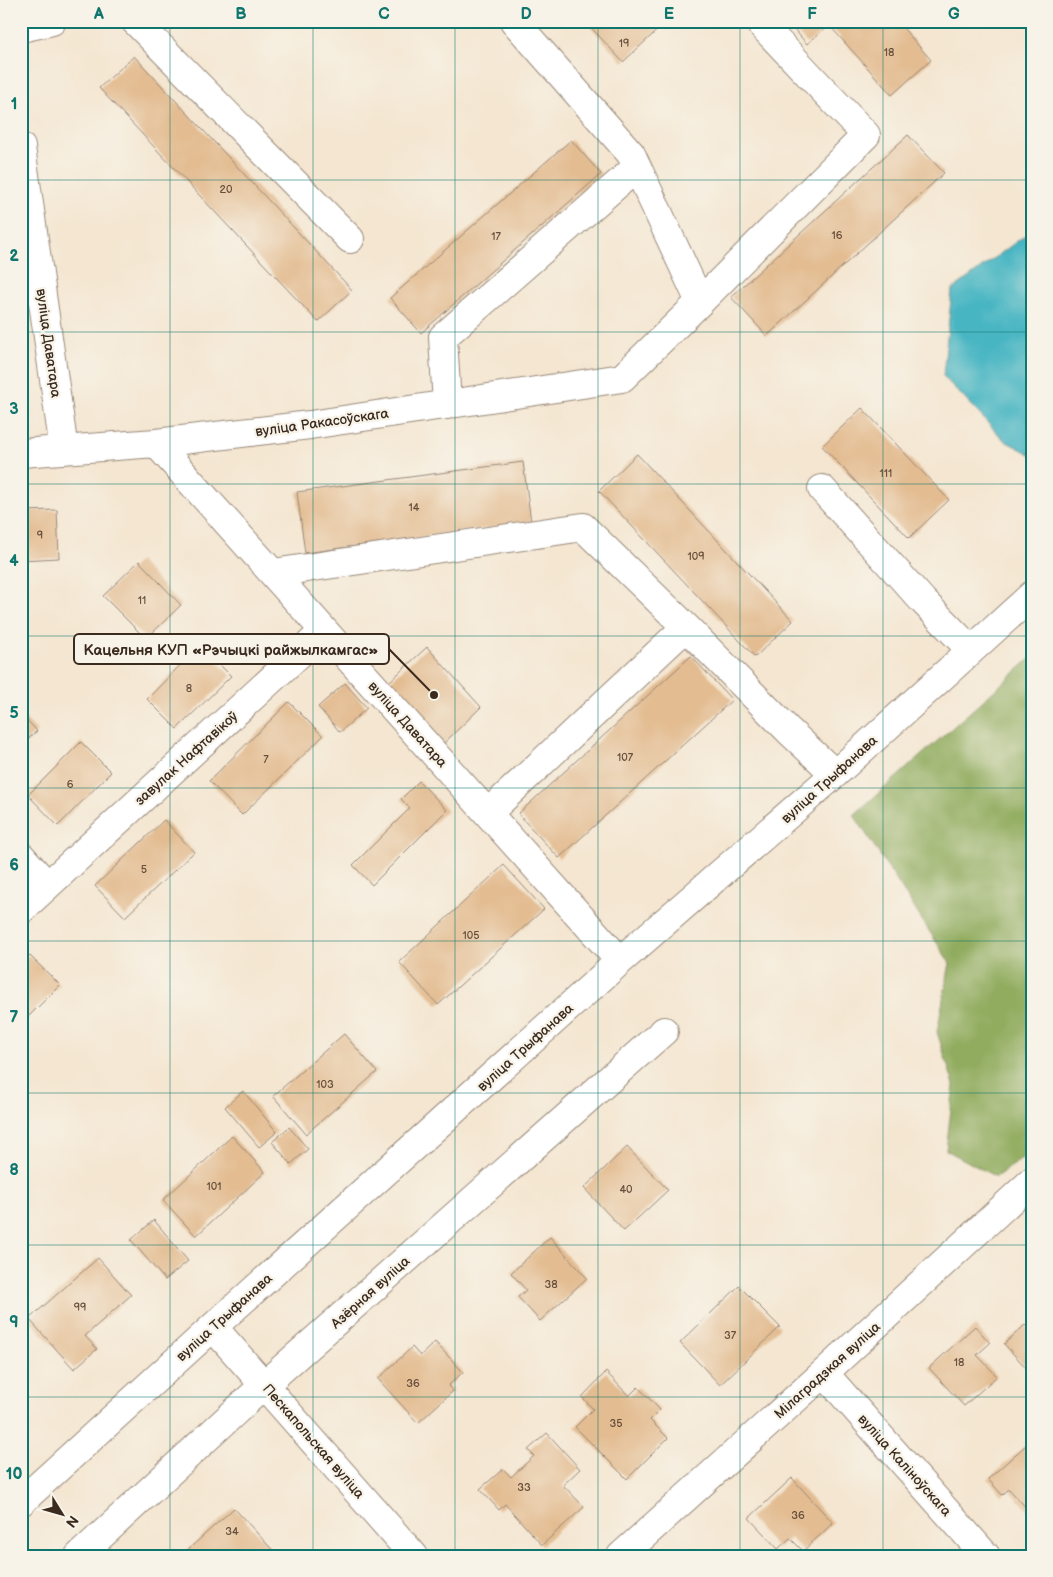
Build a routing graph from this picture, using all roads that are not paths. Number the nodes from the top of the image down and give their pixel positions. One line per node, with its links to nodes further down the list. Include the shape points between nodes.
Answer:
1 (52, 21): 5 (street)
2 (135, 21): 8 (street)
3 (514, 21): 7 (street, via 632,154)
4 (758, 21): 9 (street, via 866,135)
5 (21, 28)
6 (21, 147): 12 (street, вуліца Даватара)
7 (637, 167): 9 (street); 10 (street, via 443,337)
8 (350, 239)
9 (700, 302): 10 (street, вуліца Ракасоўскага, via 622,378)
10 (447, 404): 11 (street, вуліца Ракасоўскага, via 310,425)
11 (156, 443): 12 (street, вуліца Ракасоўскага); 15 (street, вуліца Даватара)
12 (64, 450): 13 (street, вуліца Ракасоўскага)
13 (21, 454)
14 (822, 489): 19 (street)
15 (273, 573): 17 (street, via 584,527); 18 (street, вуліца Даватара)
16 (1032, 595): 19 (street, вуліца Трыфанава)
17 (686, 626): 20 (street, via 789,732); 21 (street)
18 (324, 631): 21 (street, вуліца Даватара); 23 (street, завулак Нафтавікоў)
19 (971, 650): 20 (street, вуліца Трыфанава)
20 (835, 774): 25 (street, вуліца Трыфанава)
21 (488, 813): 25 (street, вуліца Даватара)
22 (21, 856): 23 (street)
23 (47, 885): 24 (street, завулак Нафтавікоў)
24 (21, 910)
25 (620, 961): 28 (street, вуліца Трыфанава)
26 (664, 1031): 30 (street, Азёрная вуліца)
27 (1032, 1181): 29 (street, Мілаградзкая вуліца)
28 (212, 1327): 30 (street, Пескапольская вуліца); 31 (street, вуліца Трыфанава)
29 (824, 1374): 34 (street, Мілаградзкая вуліца); 35 (street, вуліца Каліноўскага)
30 (264, 1385): 32 (street, Азёрная вуліца); 33 (street, Пескапольская вуліца)
31 (21, 1502)
32 (79, 1556)
33 (414, 1556)
34 (621, 1556)
35 (986, 1556)

